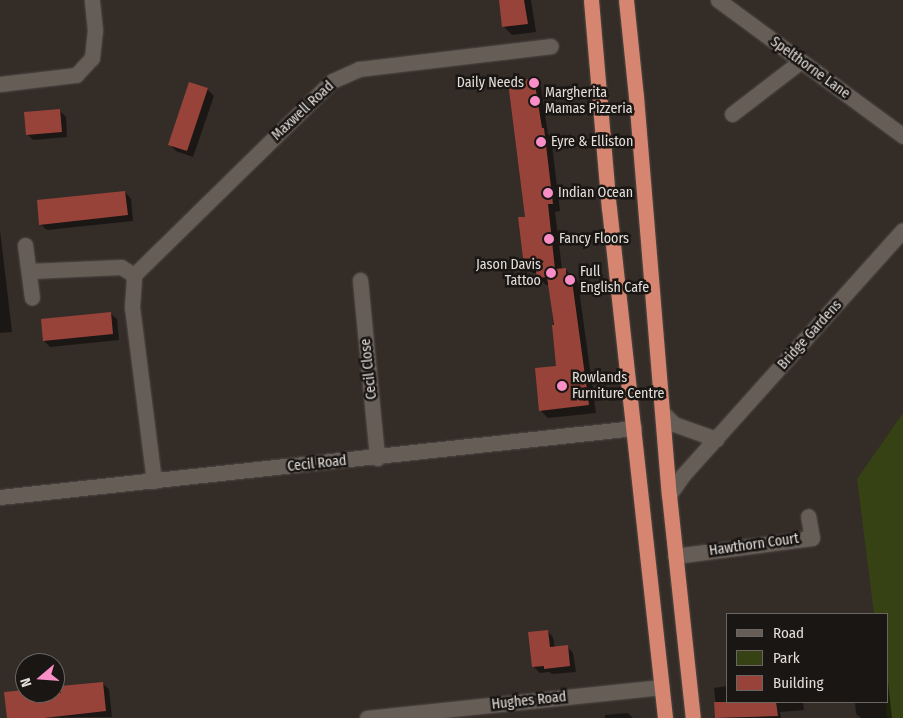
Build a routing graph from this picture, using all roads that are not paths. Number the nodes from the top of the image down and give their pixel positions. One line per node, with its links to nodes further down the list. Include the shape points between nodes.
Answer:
1 (92, 0): 9 (street, via 95,30 92,58 76,74)
2 (591, 0): 19 (highway)
3 (635, 0): 6 (street)
4 (718, 0): 5 (street, Spelthorne Lane)
5 (735, 5): 8 (street, Spelthorne Lane)
6 (627, 7): 18 (highway)
7 (551, 46): 15 (street, Maxwell Road, via 358,68 332,81)
8 (802, 61): 10 (street); 11 (street, Spelthorne Lane)
9 (0, 84)
10 (732, 114)
11 (903, 136)
12 (903, 230): 20 (street, Bridge Gardens)
13 (25, 245): 14 (street)
14 (30, 271): 15 (street, via 121,267); 17 (street)
15 (134, 275): 22 (street, via 132,307)
16 (360, 280): 21 (street, Cecil Close)
17 (32, 298)
18 (662, 412): 20 (street, via 674,424); 23 (highway)
19 (634, 428): 21 (street, Cecil Road); 27 (highway)
20 (716, 439): 23 (street, Bridge Gardens)
21 (377, 458): 22 (street, Cecil Road)
22 (154, 481): 24 (street, Cecil Road)
23 (669, 495): 26 (highway)
24 (0, 497)
25 (808, 516): 26 (street, Hawthorn Court, via 812,538)
26 (675, 556): 30 (highway)
27 (661, 687): 28 (street, Hughes Road); 29 (highway)
28 (367, 718)
29 (665, 718)
30 (693, 718)

